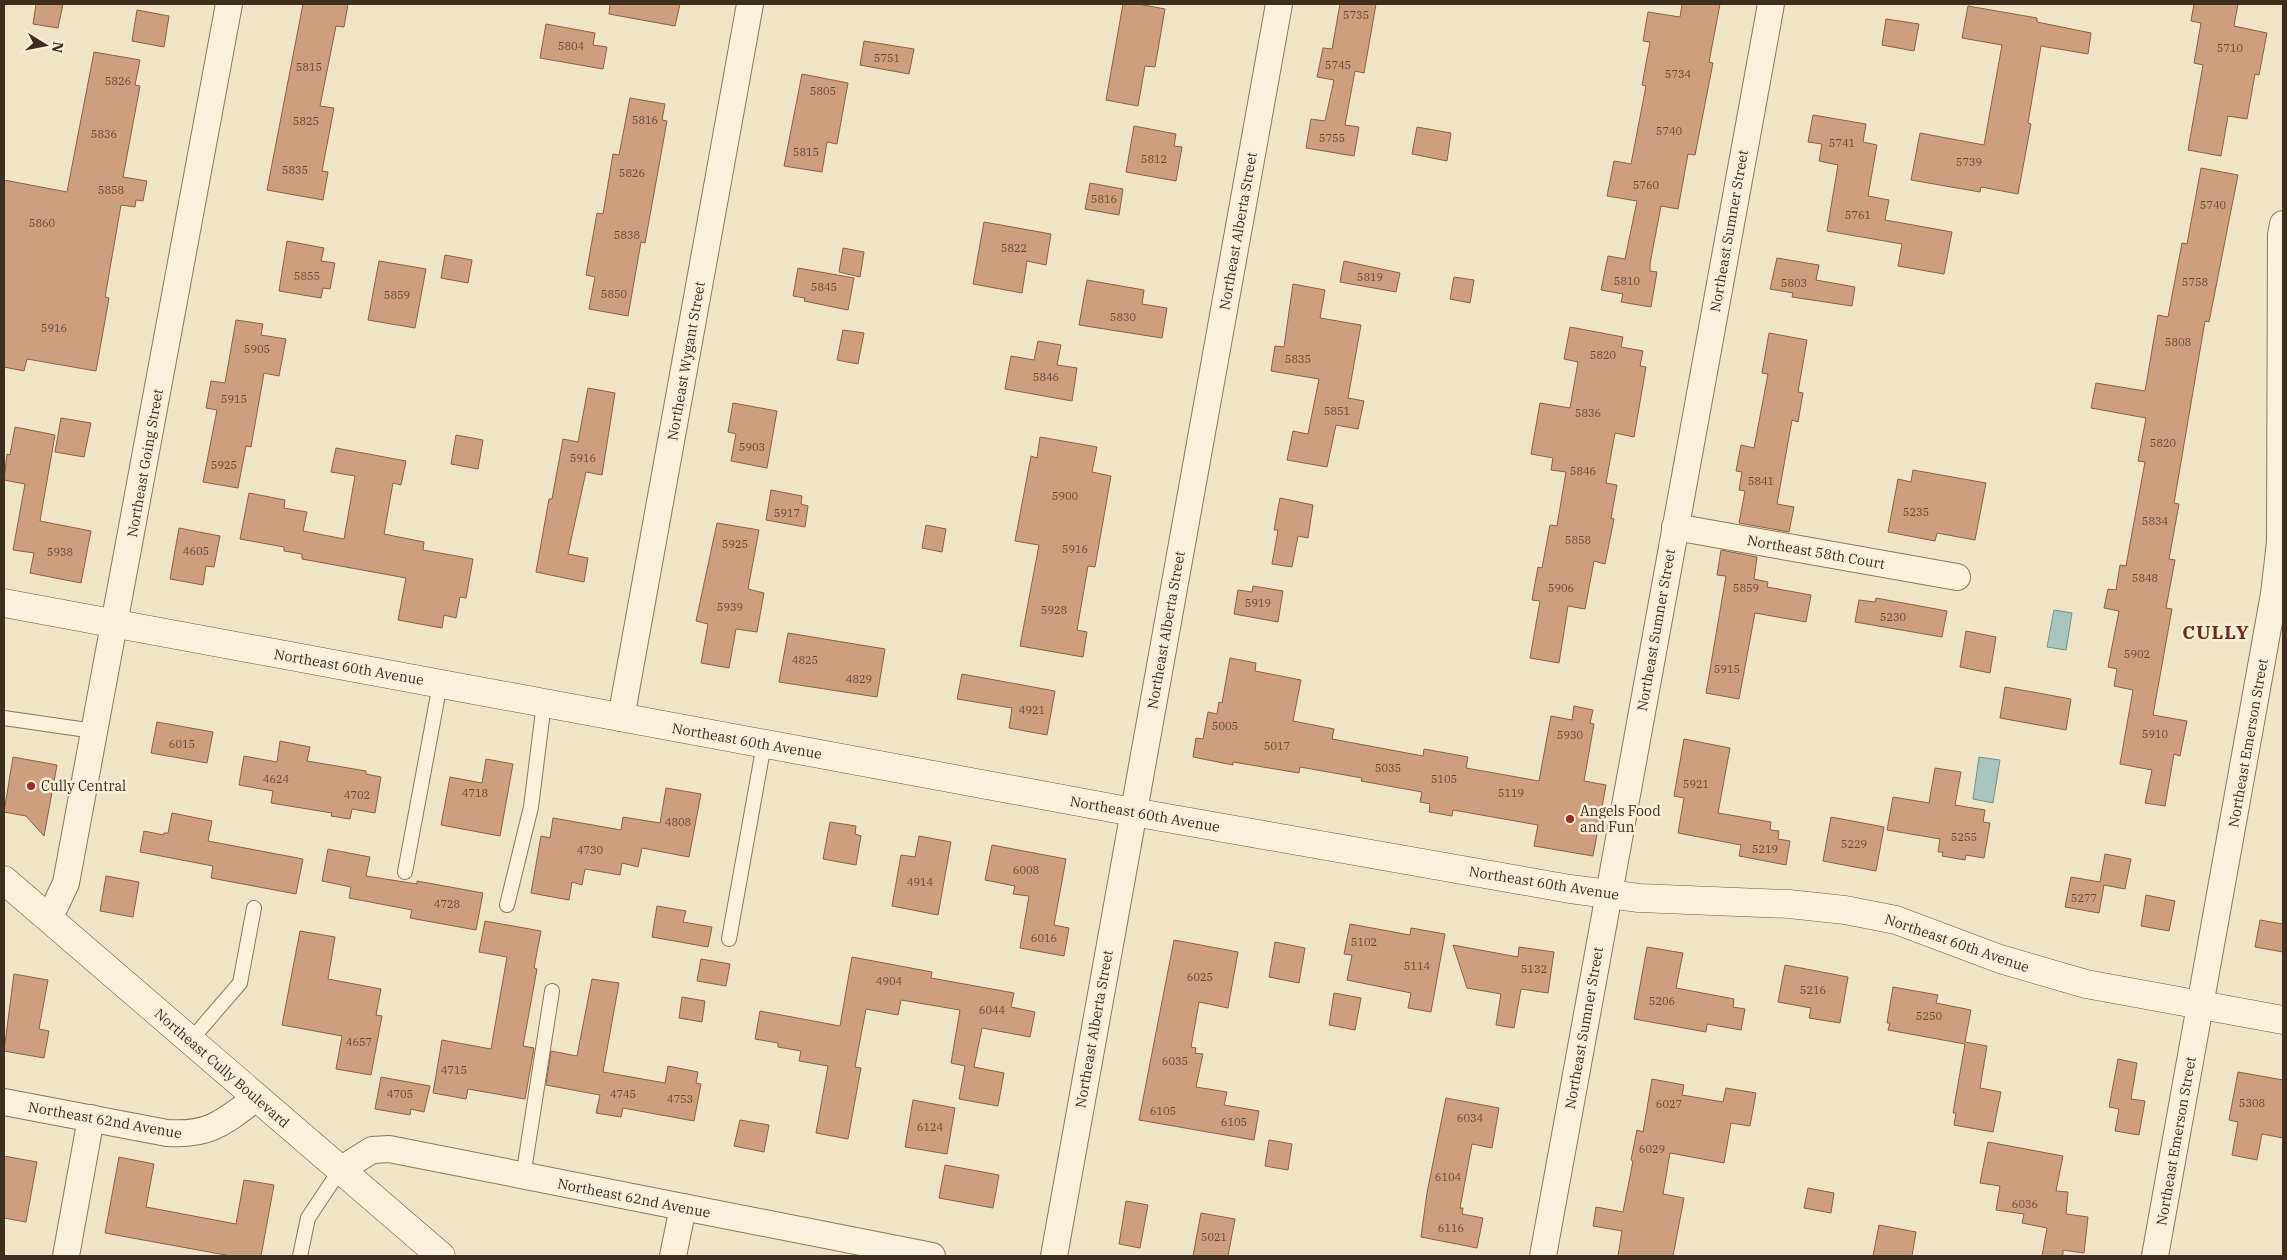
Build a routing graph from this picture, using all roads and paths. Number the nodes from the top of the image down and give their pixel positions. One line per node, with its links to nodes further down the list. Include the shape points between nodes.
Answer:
1 (229, 4): 9 (street, Northeast Going Street)
2 (750, 4): 13 (street, Northeast Wygant Street)
3 (1279, 4): 16 (street, Northeast Alberta Street)
4 (1771, 4): 6 (street, Northeast Sumner Street)
5 (2283, 224): 25 (street, Northeast Emerson Street, via 2280,542 2272,604)
6 (1675, 527): 7 (street, Northeast 58th Court); 19 (street, Northeast Sumner Street)
7 (1957, 577)
8 (4, 603): 9 (street, Northeast 60th Avenue)
9 (115, 624): 10 (street, Northeast 60th Avenue); 14 (street, Northeast Going Street)
10 (440, 684): 11 (street, Northeast 60th Avenue); 17 (lane)
11 (544, 703): 13 (street, Northeast 60th Avenue); 20 (lane, via 531,807)
12 (4, 718): 14 (lane)
13 (621, 718): 15 (street, Northeast 60th Avenue)
14 (94, 731): 22 (street, Northeast Going Street, via 66,884)
15 (764, 744): 16 (street, Northeast 60th Avenue); 23 (lane)
16 (1133, 812): 19 (street, Northeast 60th Avenue); 39 (street, Northeast Alberta Street)
17 (406, 872)
18 (4, 880): 22 (street, Northeast Cully Boulevard)
19 (1609, 894): 25 (street, Northeast 60th Avenue, via 1845,910 1896,920 2046,974); 40 (street, Northeast Sumner Street)
20 (507, 905)
21 (254, 908): 27 (lane, via 240,983)
22 (49, 919): 27 (street, Northeast Cully Boulevard)
23 (729, 939)
24 (552, 991): 32 (lane)
25 (2201, 1006): 26 (street, Northeast 60th Avenue); 41 (street, Northeast Emerson Street)
26 (2283, 1020)
27 (190, 1041): 28 (street, Northeast Cully Boulevard)
28 (256, 1098): 30 (street, Northeast 62nd Avenue, via 219,1125 188,1134); 31 (street, Northeast Cully Boulevard)
29 (4, 1102): 30 (street, Northeast 62nd Avenue)
30 (91, 1118): 34 (street)
31 (340, 1170): 32 (street, Northeast 62nd Avenue, via 372,1150 389,1149); 35 (lane, via 308,1218); 36 (street, Northeast Cully Boulevard)
32 (523, 1177): 33 (street, Northeast 62nd Avenue)
33 (683, 1207): 37 (street); 38 (street, Northeast 62nd Avenue)
34 (66, 1256)
35 (300, 1256)
36 (441, 1256)
37 (673, 1256)
38 (932, 1256)
39 (1054, 1256)
40 (1543, 1256)
41 (2155, 1256)

